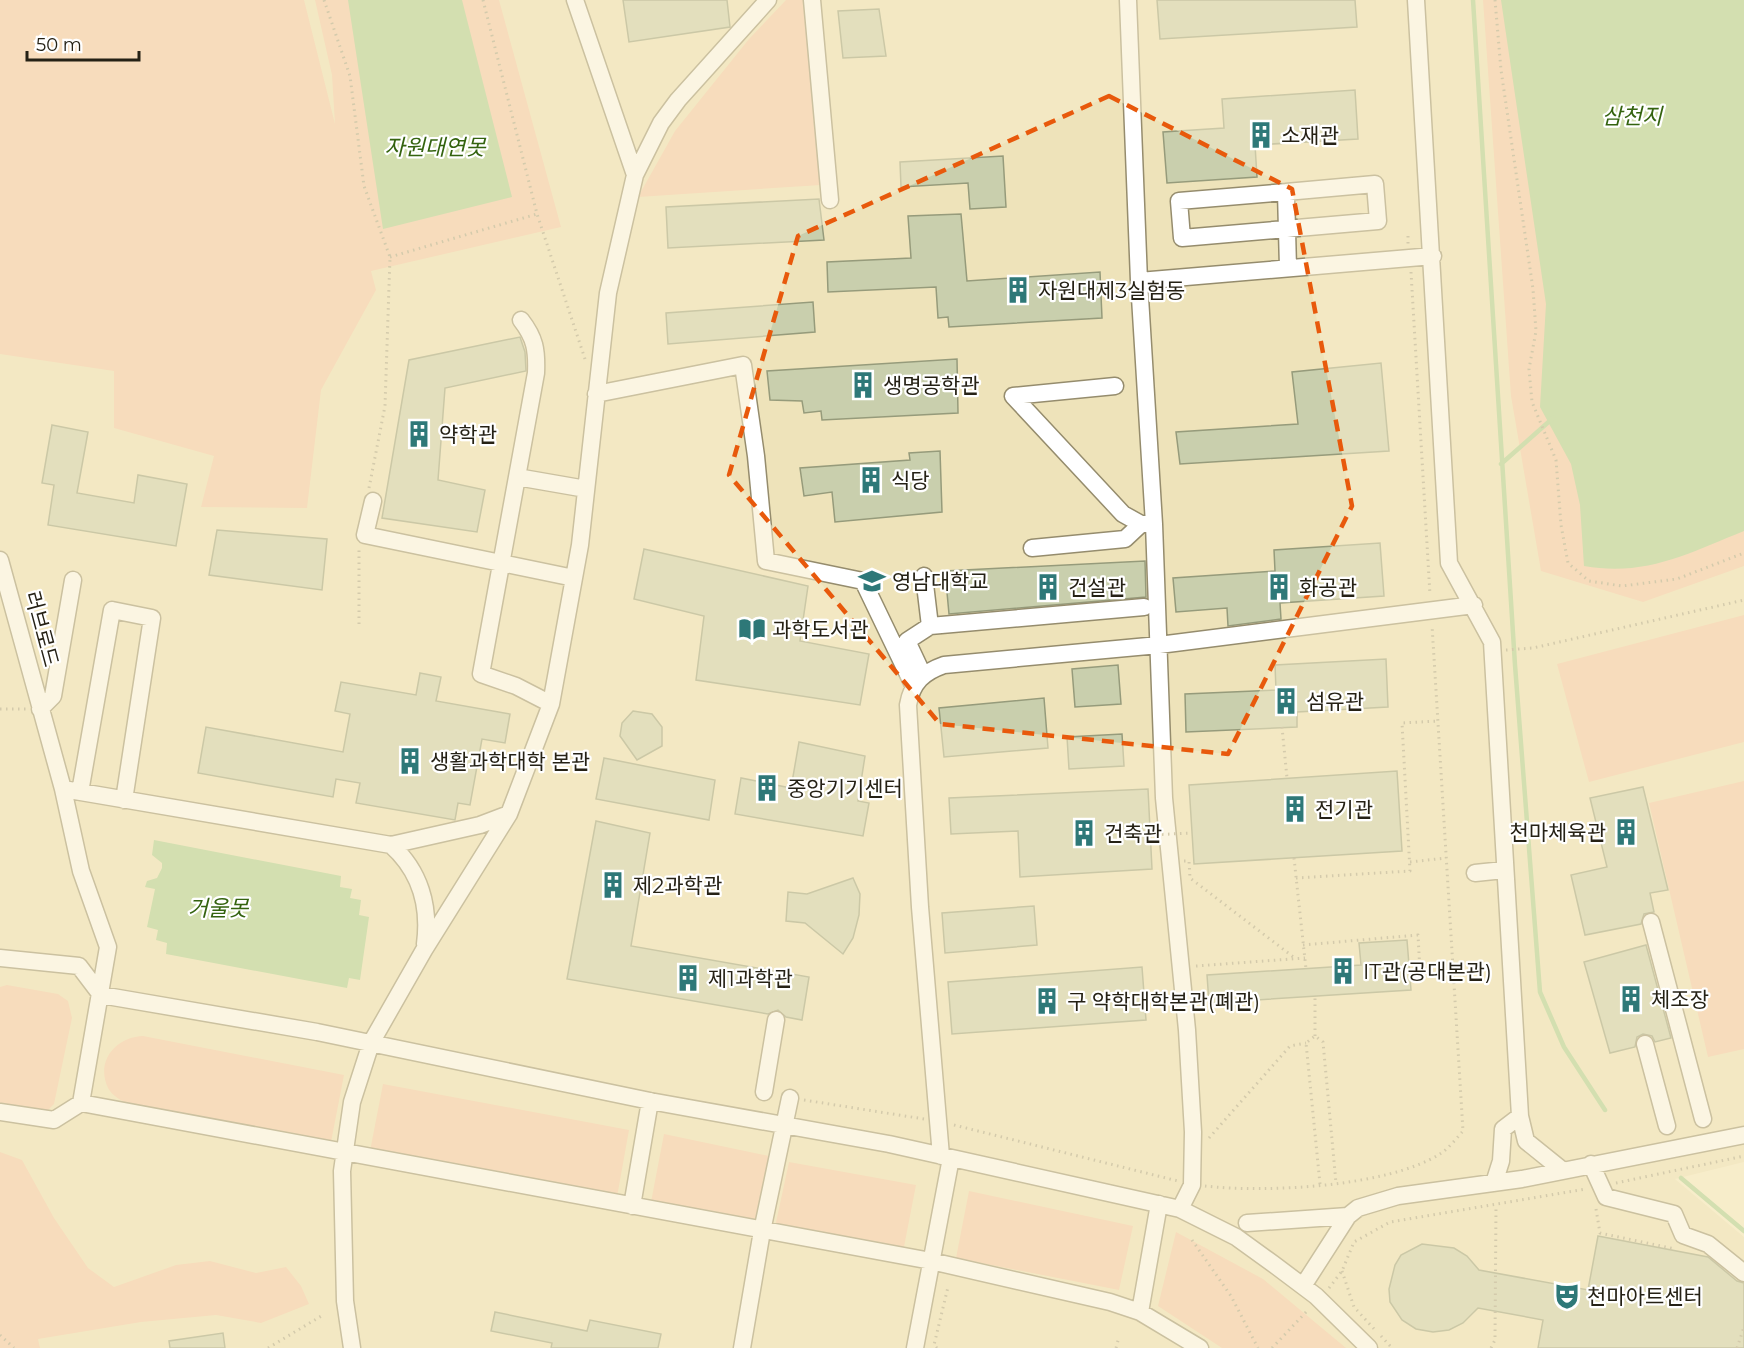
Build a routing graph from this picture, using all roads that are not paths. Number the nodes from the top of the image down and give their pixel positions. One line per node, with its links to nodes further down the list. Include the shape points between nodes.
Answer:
1 (575, 0): 6 (street)
2 (768, 0): 6 (street, via 678,100)
3 (812, 0): 8 (street)
4 (1128, 0): 12 (street)
5 (1416, 0): 10 (street)
6 (635, 175): 15 (street, via 608,294)
7 (1286, 192): 9 (street); 9 (street, via 1375,184 1378,220); 9 (street, via 1179,201 1182,238)
8 (830, 200)
9 (1287, 230): 11 (street)
10 (1433, 256): 11 (street); 26 (street, via 1449,562)
11 (1288, 268): 12 (street)
12 (1139, 281): 19 (street)
13 (521, 320): 16 (street, via 533,335 537,352)
14 (1115, 386): 19 (street, via 1013,396 1123,514)
15 (596, 394): 17 (street); 30 (street, via 743,365 766,561 863,582)
16 (517, 477): 17 (street); 22 (street)
17 (586, 489): 24 (street)
18 (370, 498): 22 (street, via 365,535)
19 (1147, 524): 20 (street, via 1125,539); 29 (street)
20 (1032, 548)
21 (0, 560): 32 (street, 러브로드)
22 (503, 562): 24 (street); 31 (street, via 481,674)
23 (924, 576): 28 (street)
24 (574, 578): 31 (street)
25 (73, 580): 32 (street, via 53,696)
26 (1474, 605): 29 (street); 38 (street, via 1492,642)
27 (1144, 608): 28 (street)
28 (930, 626): 30 (street, via 908,641)
29 (1159, 645): 30 (street, via 945,665); 64 (street, via 1164,798 1187,1030 1194,1148 1192,1185)
30 (918, 681): 58 (street, via 908,705 918,883 938,1122)
31 (551, 704): 36 (street)
32 (40, 710): 33 (street, 러브로드)
33 (63, 789): 34 (street); 43 (street, 러브로드, via 81,871 108,947)
34 (81, 792): 35 (street); 35 (street, via 112,610 152,618)
35 (124, 800): 37 (street)
36 (509, 814): 37 (street, via 480,825); 41 (street)
37 (391, 845): 41 (street, via 404,857 423,894 428,925)
38 (1504, 870): 39 (street); 52 (street)
39 (1475, 873)
40 (1651, 922): 53 (street)
41 (424, 950): 45 (street)
42 (0, 958): 43 (street, via 79,966)
43 (101, 995): 45 (street); 50 (street, 러브로드)
44 (776, 1020): 47 (street)
45 (371, 1043): 49 (street); 57 (street, via 352,1102)
46 (1645, 1044): 55 (street)
47 (764, 1092)
48 (790, 1098): 54 (street)
49 (650, 1101): 54 (street); 63 (street)
50 (81, 1103): 51 (street, via 54,1120); 57 (street)
51 (0, 1112)
52 (1520, 1116): 60 (street, via 1526,1141); 61 (street, via 1503,1129 1501,1161)
53 (1703, 1119)
54 (784, 1126): 58 (street); 67 (street)
55 (1667, 1126)
56 (1744, 1135): 59 (street)
57 (343, 1153): 63 (street); 72 (street, via 345,1301)
58 (946, 1157): 62 (street); 68 (street)
59 (1591, 1164): 60 (street); 69 (street, via 1597,1187 1606,1197 1674,1214 1683,1235 1708,1244)
60 (1562, 1170): 61 (street)
61 (1494, 1183): 65 (street, via 1398,1196 1358,1208)
62 (1159, 1204): 64 (street); 71 (street)
63 (632, 1206): 67 (street)
64 (1180, 1209): 70 (street, via 1236,1237)
65 (1348, 1216): 66 (street); 70 (street)
66 (1247, 1223)
67 (762, 1231): 68 (street); 73 (street)
68 (931, 1261): 71 (street); 74 (street)
69 (1744, 1273)
70 (1303, 1286): 76 (street)
71 (1140, 1312): 75 (street)
72 (352, 1348)
73 (742, 1348)
74 (915, 1348)
75 (1200, 1348)
76 (1369, 1348)

